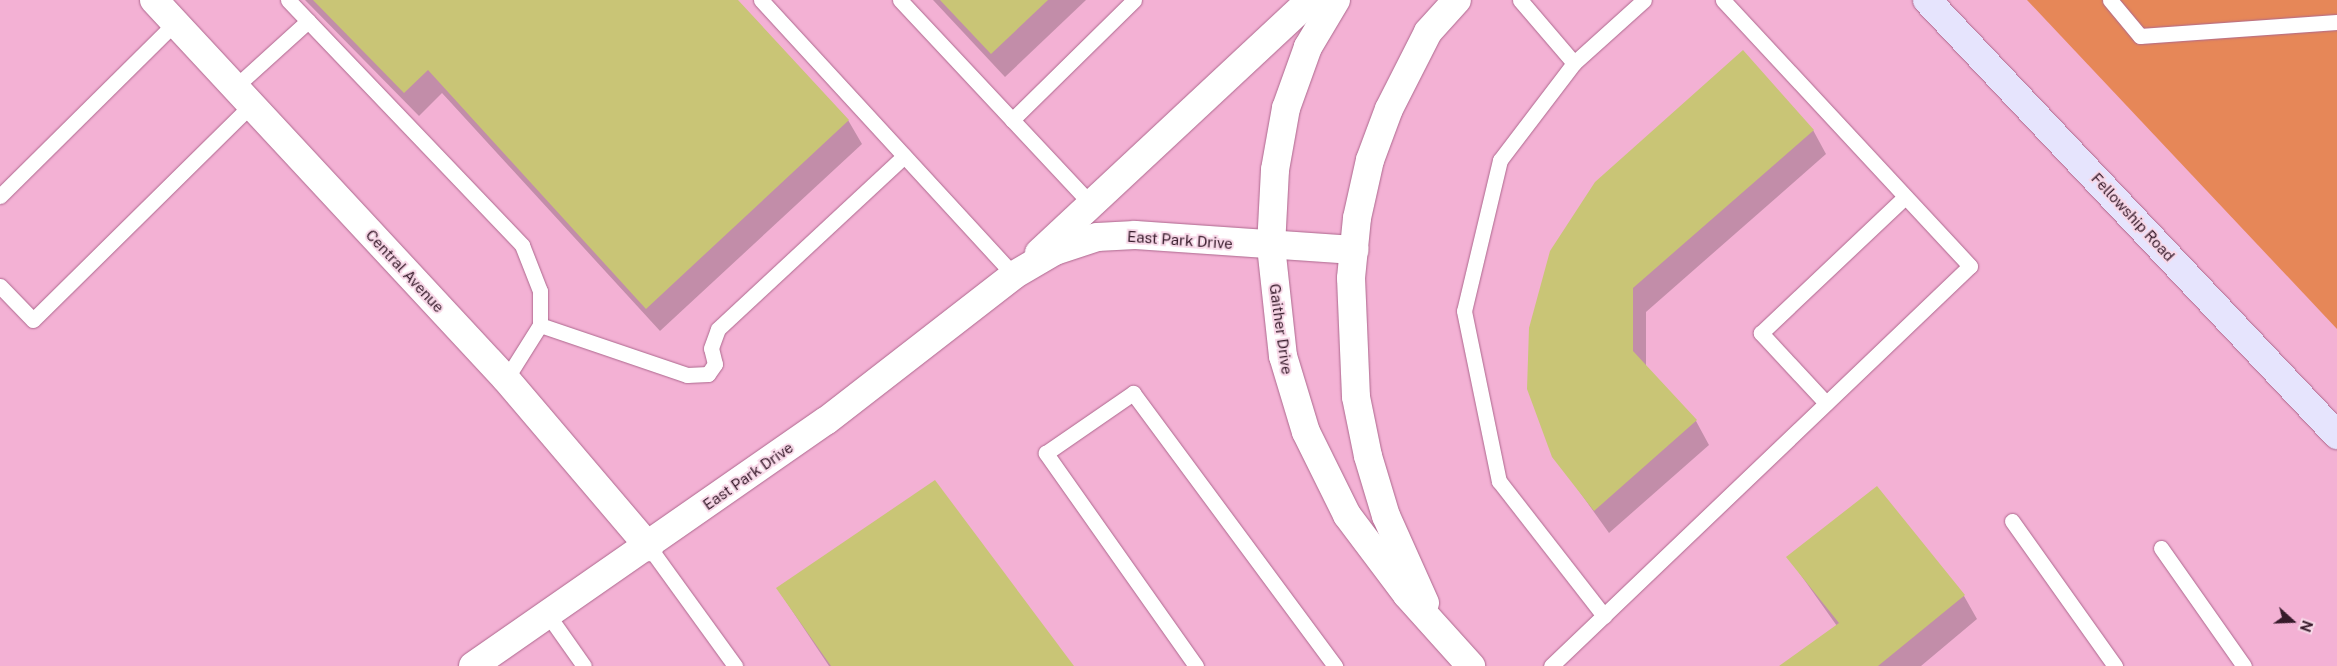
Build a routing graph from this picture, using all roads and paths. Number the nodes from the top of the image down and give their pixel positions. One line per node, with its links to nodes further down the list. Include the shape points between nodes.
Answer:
1 (154, 0): 15 (street, Central Avenue)
2 (288, 0): 14 (lane)
3 (761, 0): 20 (lane)
4 (900, 0): 19 (lane)
5 (1134, 0): 19 (lane)
6 (1310, 0): 23 (street, East Park Drive)
7 (1336, 0): 24 (street, Gaither Drive, via 1308,47 1286,108 1275,170)
8 (1457, 0): 25 (street, Gaither Drive, via 1428,32 1389,109 1370,160)
9 (1520, 0): 17 (lane)
10 (1644, 0): 17 (lane)
11 (1722, 0): 22 (lane)
12 (1927, 0): 31 (street, Fellowship Road)
13 (2110, 0): 16 (lane, via 2140,36)
14 (308, 21): 18 (lane); 28 (lane, via 522,245 540,291)
15 (176, 22): 18 (street, Central Avenue); 21 (lane)
16 (2337, 22)
17 (1574, 63): 36 (lane, via 1500,160 1464,311 1499,481)
18 (242, 97): 27 (lane, via 33,320); 29 (street, Central Avenue)
19 (1012, 120): 23 (lane)
20 (904, 156): 26 (lane); 28 (lane, via 718,329 711,348 715,364 708,374 687,375)
21 (0, 196)
22 (1905, 197): 30 (lane, via 1970,266); 30 (lane, via 1761,333)
23 (1090, 204): 26 (street, East Park Drive)
24 (1270, 246): 25 (street, East Park Drive); 26 (street, East Park Drive, via 1134,235 1097,237 1055,251); 37 (street, Gaither Drive, via 1283,356 1306,432 1347,515 1374,556)
25 (1354, 250): 37 (street, Gaither Drive, via 1356,397 1366,448 1386,516)
26 (1014, 275): 33 (street, East Park Drive, via 841,410)
27 (0, 286)
28 (540, 325): 29 (lane)
29 (506, 379): 33 (street, Central Avenue)
30 (1826, 403): 36 (lane)
31 (2337, 435)
32 (2012, 522): 45 (lane)
33 (649, 547): 35 (street, East Park Drive); 40 (lane)
34 (2161, 548): 46 (lane)
35 (548, 615): 38 (street, East Park Drive); 39 (lane)
36 (1604, 616): 44 (lane)
37 (1435, 627): 43 (street, Gaither Drive)
38 (473, 666)
39 (584, 666)
40 (735, 666)
41 (1196, 666): 42 (lane, via 1046,453 1133,393)
42 (1335, 666)
43 (1472, 666)
44 (1551, 666)
45 (2114, 666)
46 (2244, 666)

